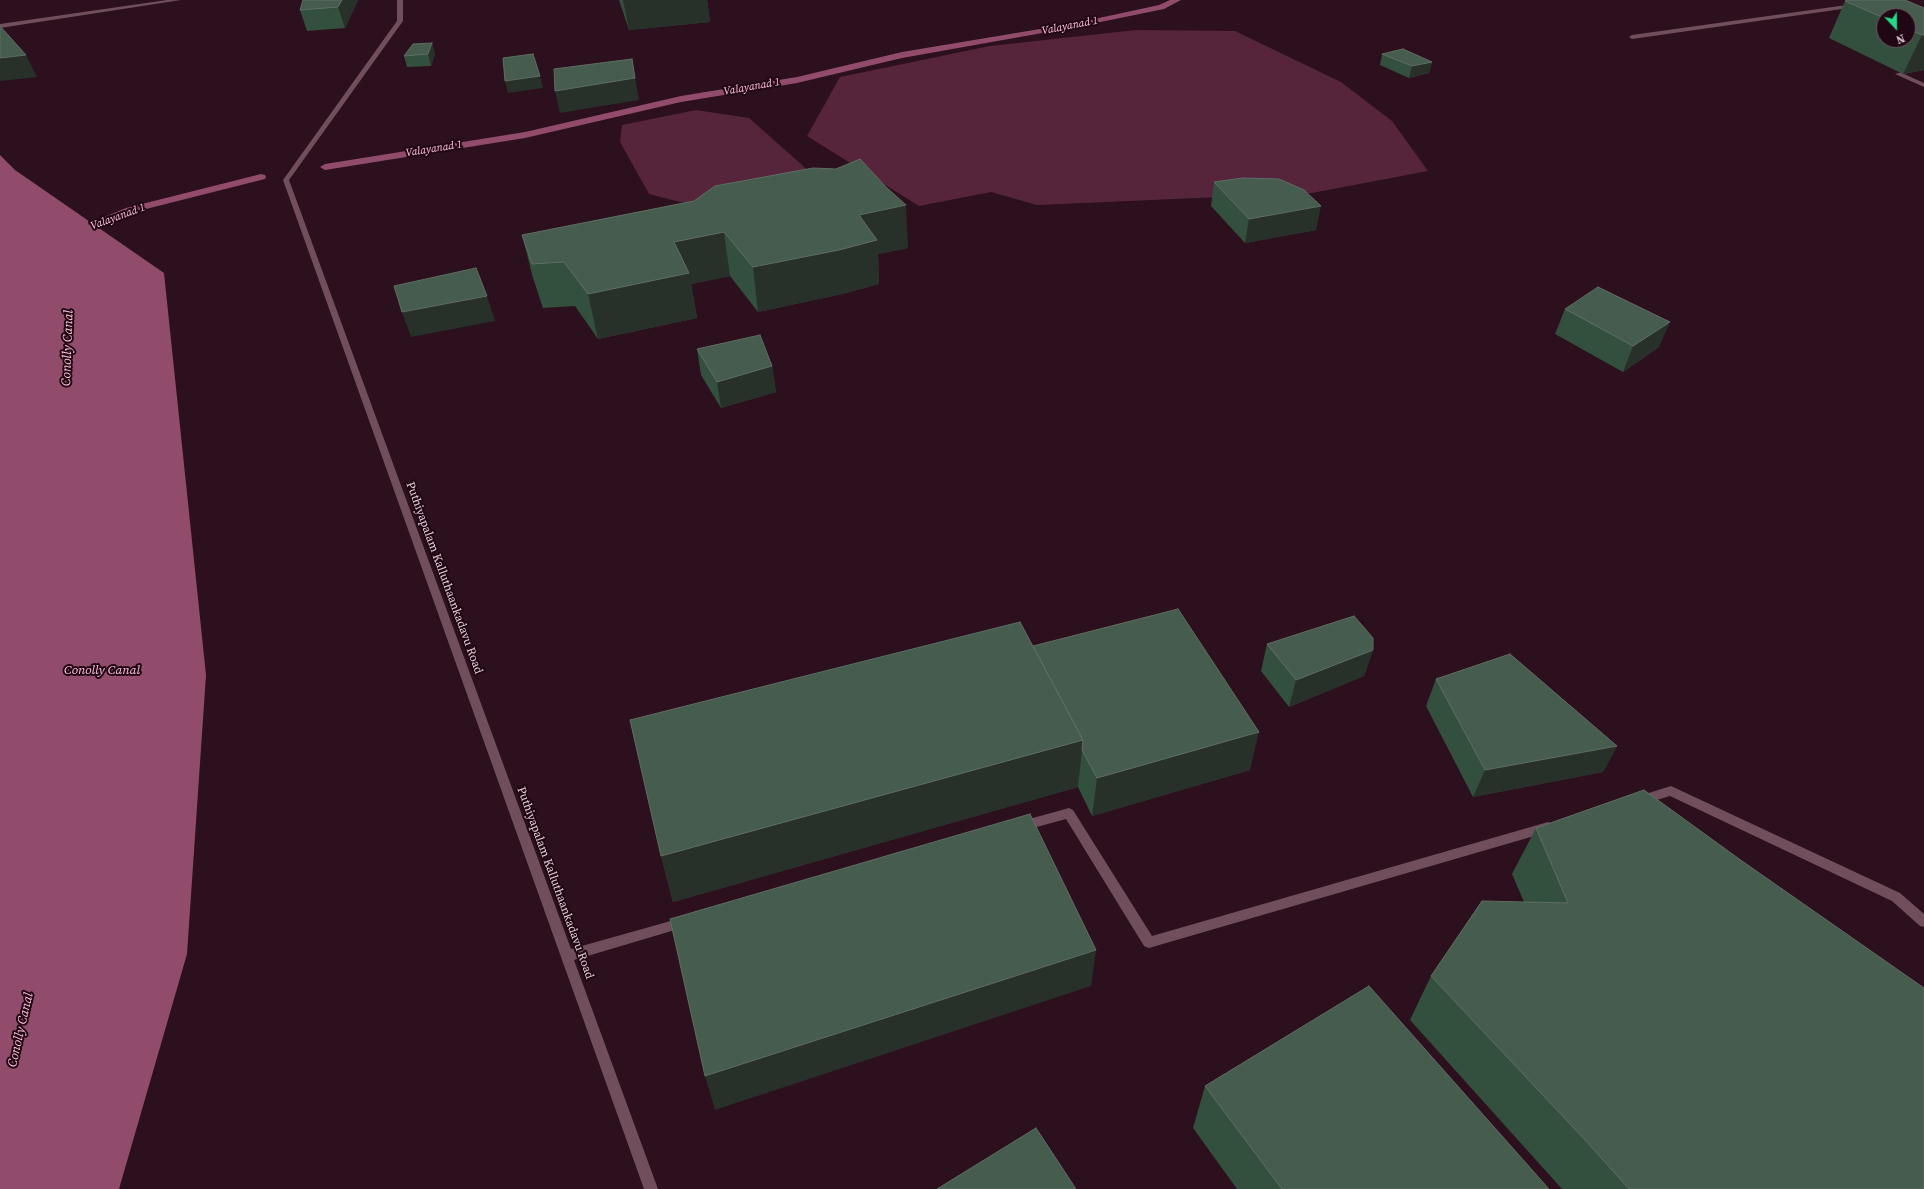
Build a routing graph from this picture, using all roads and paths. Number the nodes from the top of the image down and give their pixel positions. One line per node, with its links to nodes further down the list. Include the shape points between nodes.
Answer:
1 (178, 0): 4 (street)
2 (400, 0): 13 (street, Puthiyapalam Kalluthaankadavu Road, via 400,21 286,180)
3 (1864, 5): 5 (street)
4 (0, 26)
5 (1632, 37)
6 (1924, 67): 7 (street, via 1898,74)
7 (1924, 85)
8 (1632, 802): 12 (street, via 1671,792 1896,897)
9 (1563, 822): 10 (street, via 1149,942 1069,813)
10 (1008, 830)
11 (696, 919): 13 (street)
12 (1924, 922)
13 (567, 956): 14 (street, Puthiyapalam Kalluthaankadavu Road)
14 (651, 1189)

